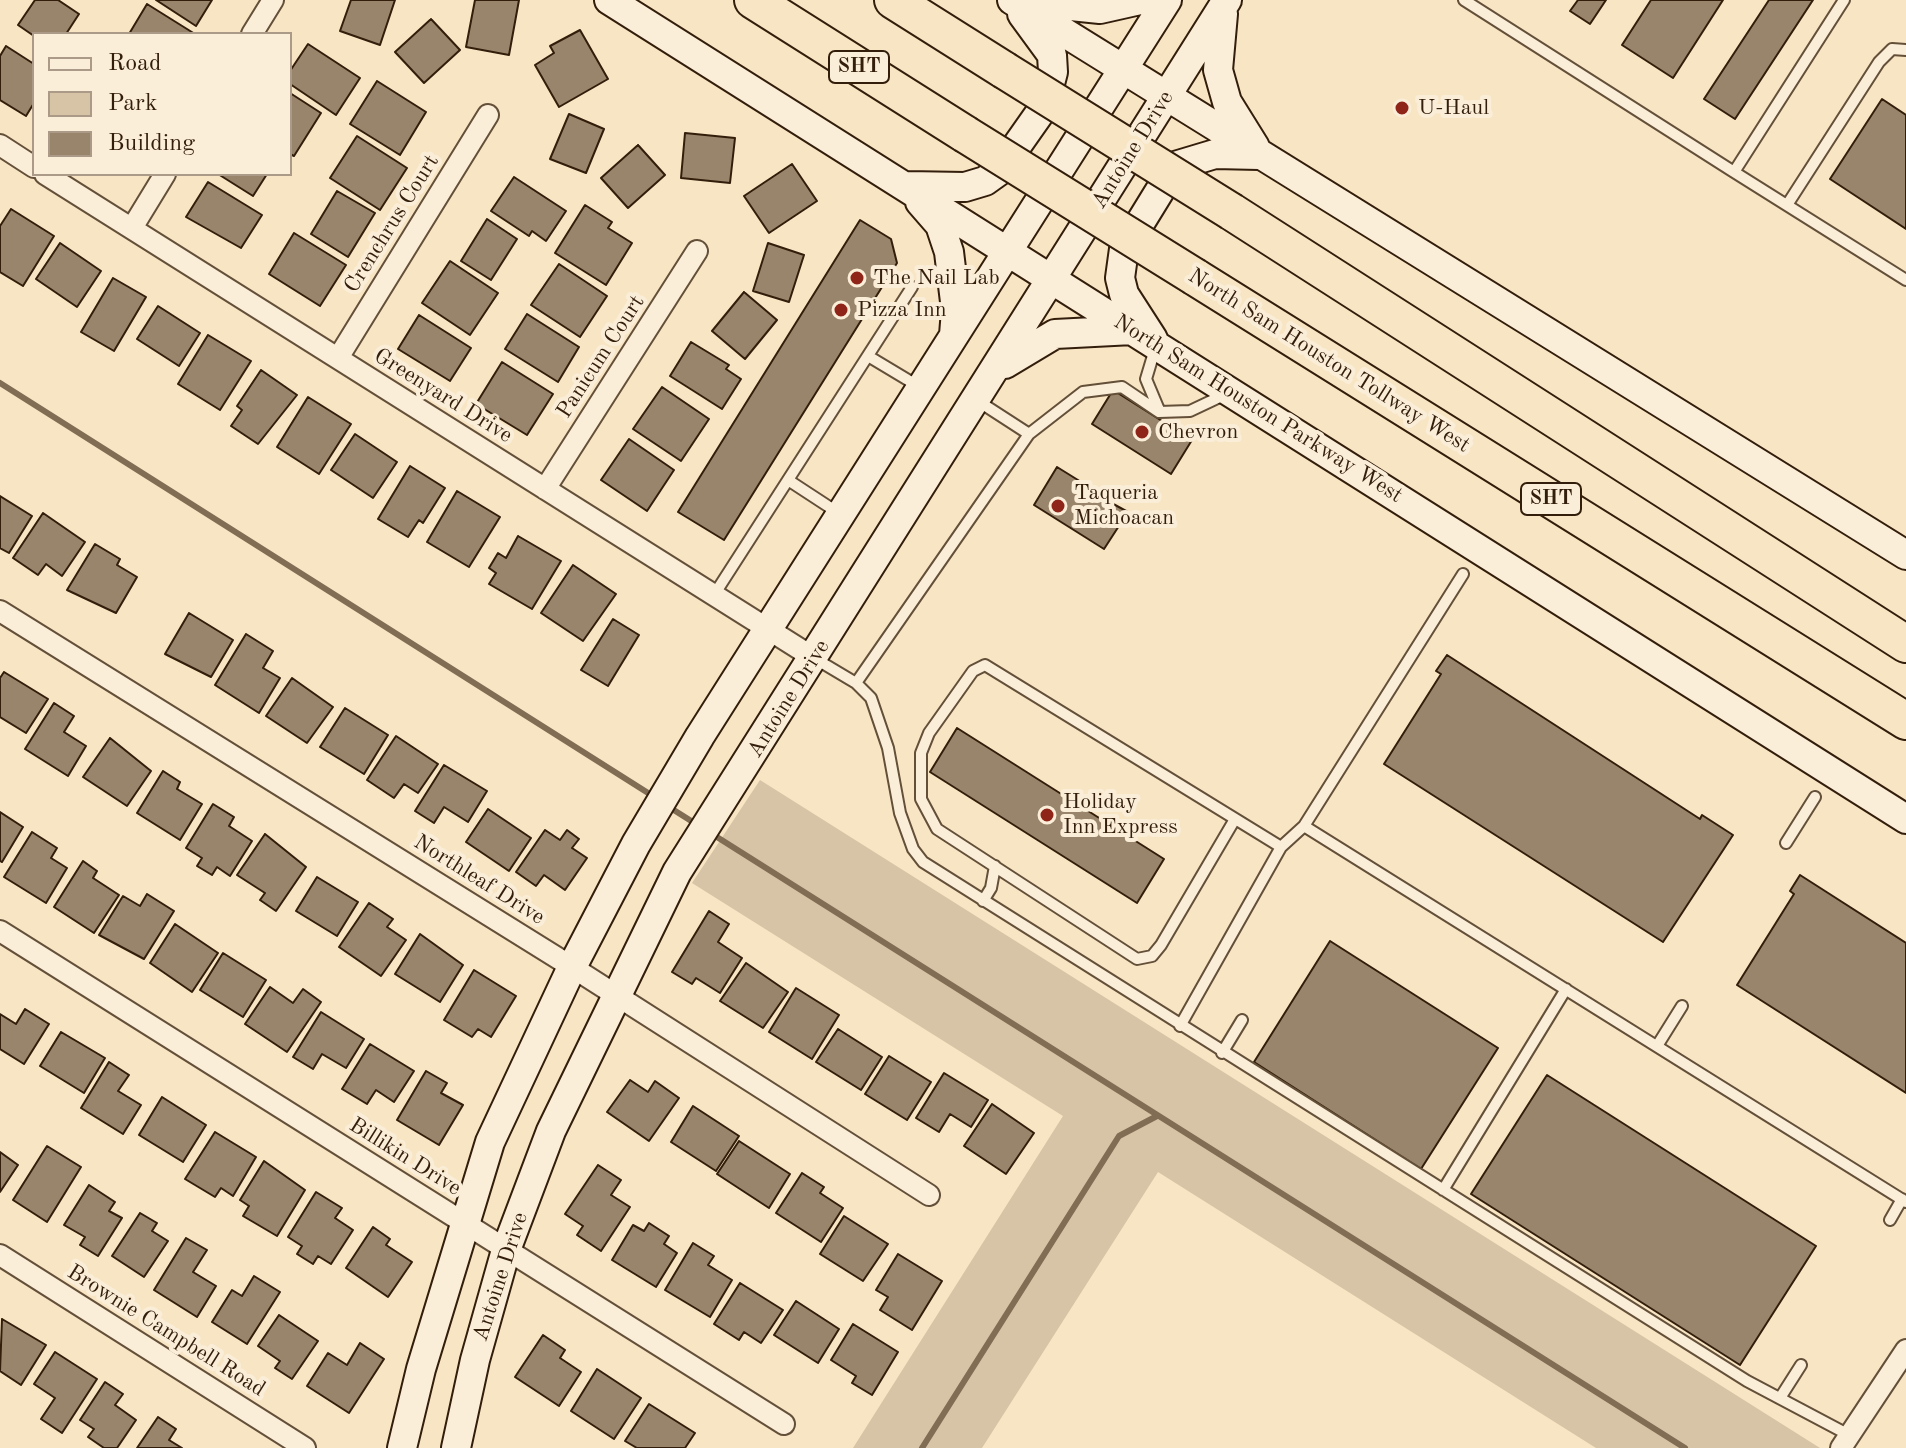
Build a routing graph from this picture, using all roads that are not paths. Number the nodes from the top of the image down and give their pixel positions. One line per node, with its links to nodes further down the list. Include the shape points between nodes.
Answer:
1 (273, 0): 11 (street)
2 (609, 0): 22 (main road, North Sam Houston Parkway West)
3 (753, 0): 51 (highway, North Sam Houston Tollway West / SHT, bridge)
4 (893, 0): 48 (highway, bridge)
5 (1013, 0): 6 (main road, via 1100,9); 13 (main road); 22 (main road, via 1052,55 1044,107 999,171 985,181 965,187)
6 (1140, 0)
7 (1167, 0): 13 (main road)
8 (1464, 0): 19 (lane)
9 (1844, 0): 19 (lane)
10 (1225, 3): 14 (main road, Antoine Drive); 17 (main road, via 1218,70 1227,102)
11 (253, 32)
12 (1906, 50): 23 (lane, via 1892,49 1879,62)
13 (1123, 69): 14 (main road); 26 (main road)
14 (1167, 97): 17 (main road); 27 (main road, Antoine Drive)
15 (488, 115): 33 (street, Crenchrus Court)
16 (0, 145): 18 (street)
17 (1260, 155): 31 (main road, via 1215,154 1175,166 1124,249 1120,278); 43 (main road)
18 (32, 166)
19 (1734, 172): 23 (lane)
20 (48, 176): 24 (street, Greenyard Drive)
21 (164, 176): 24 (street)
22 (906, 186): 26 (main road, North Sam Houston Parkway West); 30 (main road, via 940,225 949,252)
23 (1787, 205): 28 (lane)
24 (132, 228): 33 (street, Greenyard Drive)
25 (697, 251): 41 (street, Panicum Court)
26 (1008, 251): 27 (main road, North Sam Houston Parkway West); 30 (main road)
27 (1052, 279): 31 (main road, North Sam Houston Parkway West); 34 (main road, Antoine Drive)
28 (1906, 280)
29 (912, 287): 32 (lane)
30 (954, 336): 35 (main road)
31 (1145, 337): 34 (main road, via 1055,334); 36 (main road, North Sam Houston Parkway West); 38 (lane, via 1146,379)
32 (868, 356): 35 (lane); 40 (lane)
33 (338, 358): 41 (street, Greenyard Drive)
34 (994, 372): 37 (main road, Antoine Drive)
35 (921, 388): 42 (main road)
36 (1231, 392): 38 (lane, via 1190,411); 54 (main road, North Sam Houston Parkway West)
37 (977, 400): 39 (lane); 49 (main road, Antoine Drive)
38 (1159, 412): 39 (lane, via 1122,387 1083,392)
39 (1029, 434): 50 (lane)
40 (788, 480): 42 (lane); 45 (lane)
41 (545, 489): 45 (street, Greenyard Drive)
42 (841, 514): 47 (main road)
43 (1906, 555)
44 (1463, 574): 55 (lane)
45 (714, 595): 47 (street, Greenyard Drive)
46 (0, 611): 61 (street, Northleaf Drive)
47 (768, 629): 49 (street, Greenyard Drive); 61 (main road, via 636,844)
48 (1906, 644)
49 (814, 658): 50 (lane); 63 (main road, Antoine Drive, via 677,872)
50 (856, 683): 59 (lane, via 880,717 913,849 923,862)
51 (1906, 721)
52 (1815, 797): 56 (lane)
53 (1235, 819): 57 (lane); 58 (lane, via 1161,945 1143,958 1116,948); 58 (lane, via 985,665 973,671 929,733 919,768 921,799 930,820 954,843)
54 (1906, 819)
55 (1304, 826): 57 (lane); 62 (lane)
56 (1786, 843)
57 (1281, 847): 66 (lane)
58 (995, 866): 59 (lane)
59 (983, 901): 66 (lane)
60 (0, 931): 73 (street, Billikin Drive)
61 (572, 967): 63 (street, Northleaf Drive); 73 (main road, via 490,1142)
62 (1566, 989): 67 (lane); 69 (lane)
63 (616, 996): 70 (street, Northleaf Drive); 74 (main road, Antoine Drive, via 551,1131)
64 (1682, 1006): 67 (lane)
65 (1242, 1020): 68 (lane)
66 (1180, 1026): 68 (lane)
67 (1657, 1046): 71 (lane)
68 (1222, 1053): 69 (lane)
69 (1443, 1190): 78 (lane)
70 (929, 1195)
71 (1904, 1201): 72 (lane)
72 (1890, 1220)
73 (464, 1223): 74 (street, Billikin Drive); 82 (main road)
74 (506, 1250): 79 (street, Billikin Drive); 83 (main road, Antoine Drive)
75 (0, 1255): 81 (street, Brownie Campbell Road)
76 (1906, 1350): 80 (street)
77 (1801, 1365): 78 (lane)
78 (1780, 1398): 80 (lane)
79 (784, 1424)
80 (1845, 1442)
81 (305, 1448)
82 (402, 1448)
83 (456, 1448)

